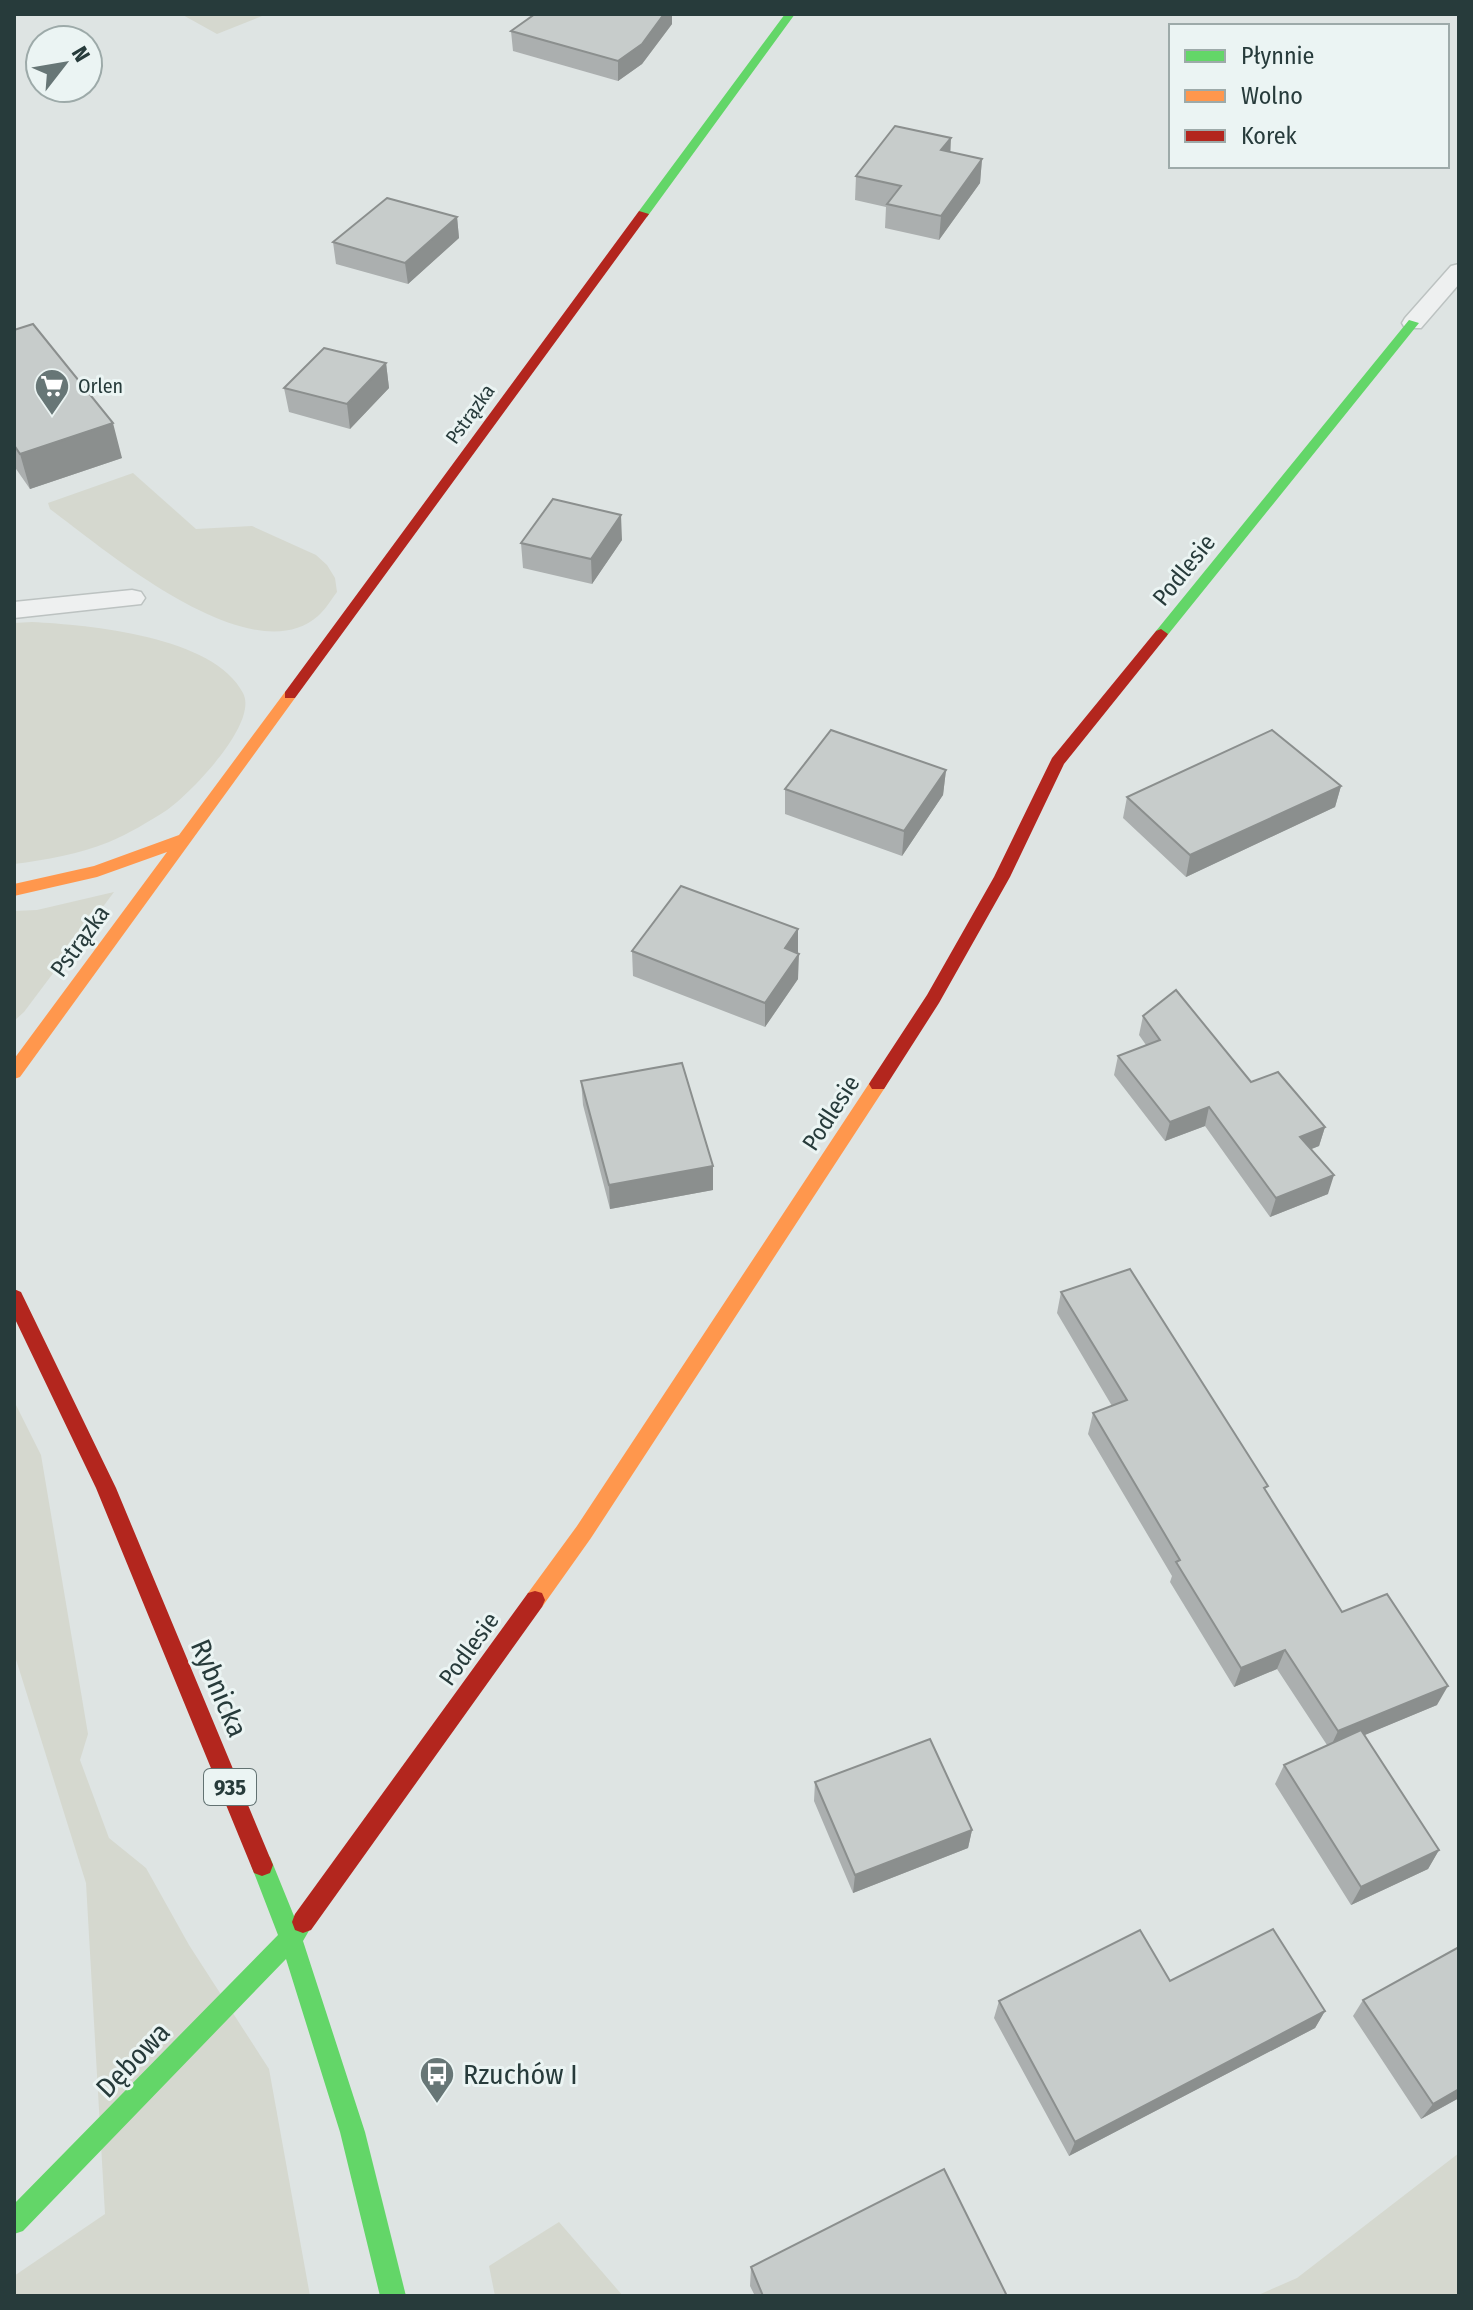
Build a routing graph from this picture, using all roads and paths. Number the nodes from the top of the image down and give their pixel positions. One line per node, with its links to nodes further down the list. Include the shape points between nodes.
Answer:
1 (790, 14): 6 (main road, Pstrązka)
2 (1459, 271): 3 (lane)
3 (1413, 323): 10 (main road, Podlesie, via 1057,762 1002,877 933,999 831,1157 584,1532)
4 (14, 588): 5 (lane, via 132,598)
5 (14, 610)
6 (185, 839): 7 (main road, Pstrązka, via 97,871); 8 (main road, Pstrązka)
7 (14, 890)
8 (14, 1072)
9 (14, 1297): 10 (main road, Rybnicka / 935, via 106,1488)
10 (292, 1937): 11 (main road, Dębowa); 12 (main road, Rybnicka / 935, via 372,2200)
11 (14, 2222)
12 (393, 2296)

